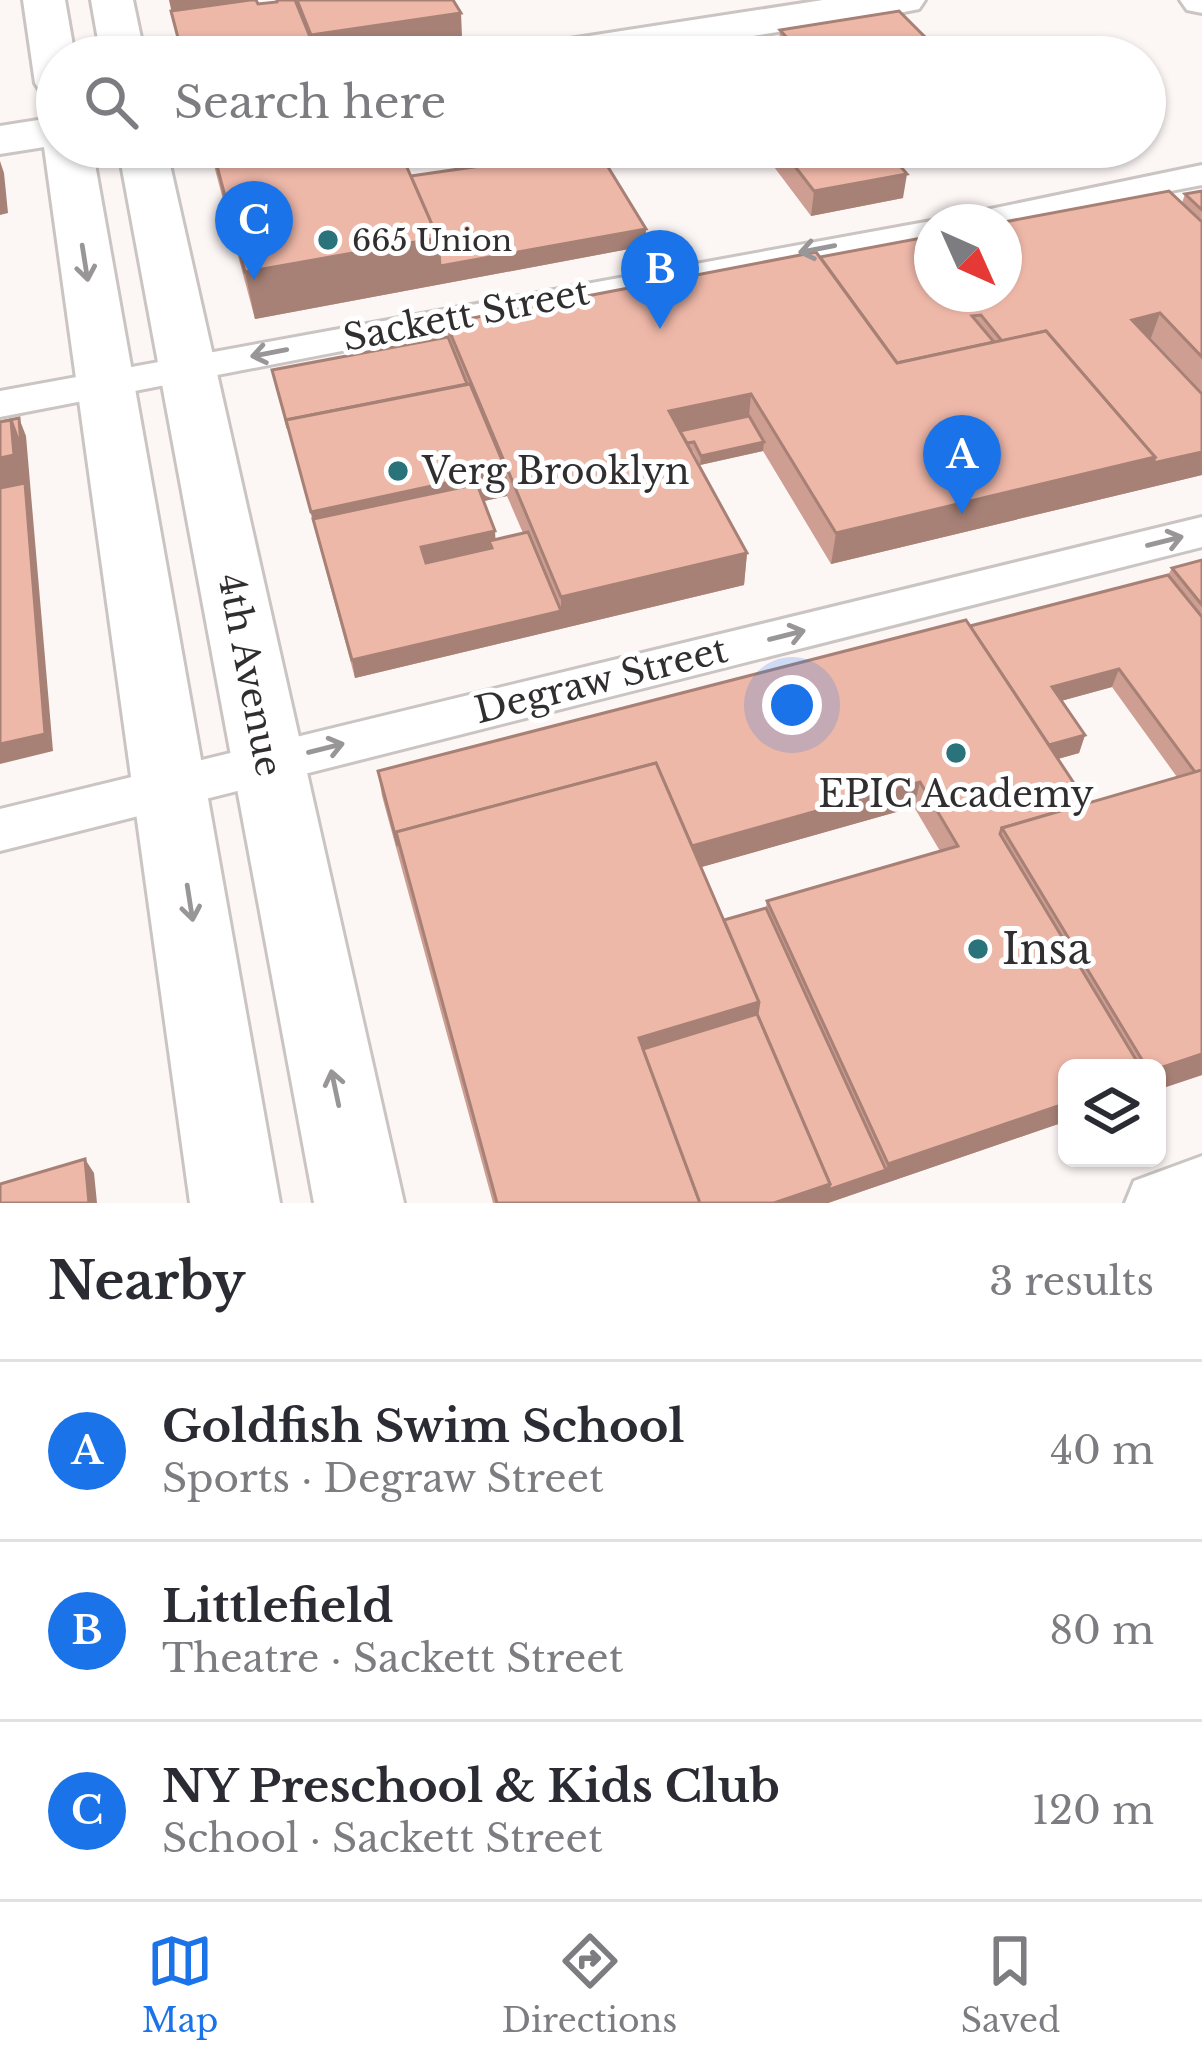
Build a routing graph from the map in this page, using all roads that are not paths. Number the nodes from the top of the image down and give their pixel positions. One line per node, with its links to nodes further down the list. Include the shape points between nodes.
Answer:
1 (44, 0): 4 (main road)
2 (112, 0): 5 (main road)
3 (904, 0): 6 (main road)
4 (50, 36)
5 (119, 36)
6 (672, 36)
7 (36, 134): 8 (main road)
8 (0, 140)
9 (71, 168): 15 (main road, one-way to 15)
10 (146, 168): 14 (main road, 4th Avenue)
11 (1202, 175): 12 (street)
12 (1022, 210)
13 (914, 230): 14 (street, Sackett Street, one-way to 14)
14 (188, 369): 15 (street, Sackett Street); 18 (main road, 4th Avenue)
15 (104, 385): 16 (street, Sackett Street); 19 (main road)
16 (0, 404)
17 (1202, 532): 18 (street, Degraw Street, one-way to 17)
18 (267, 763): 19 (street, Degraw Street); 23 (main road, 4th Avenue, one-way to 18)
19 (172, 788): 20 (street, Degraw Street); 22 (main road, one-way to 22)
20 (0, 830)
21 (1202, 1186): 24 (street)
22 (235, 1203)
23 (358, 1203)
24 (1156, 1203)

